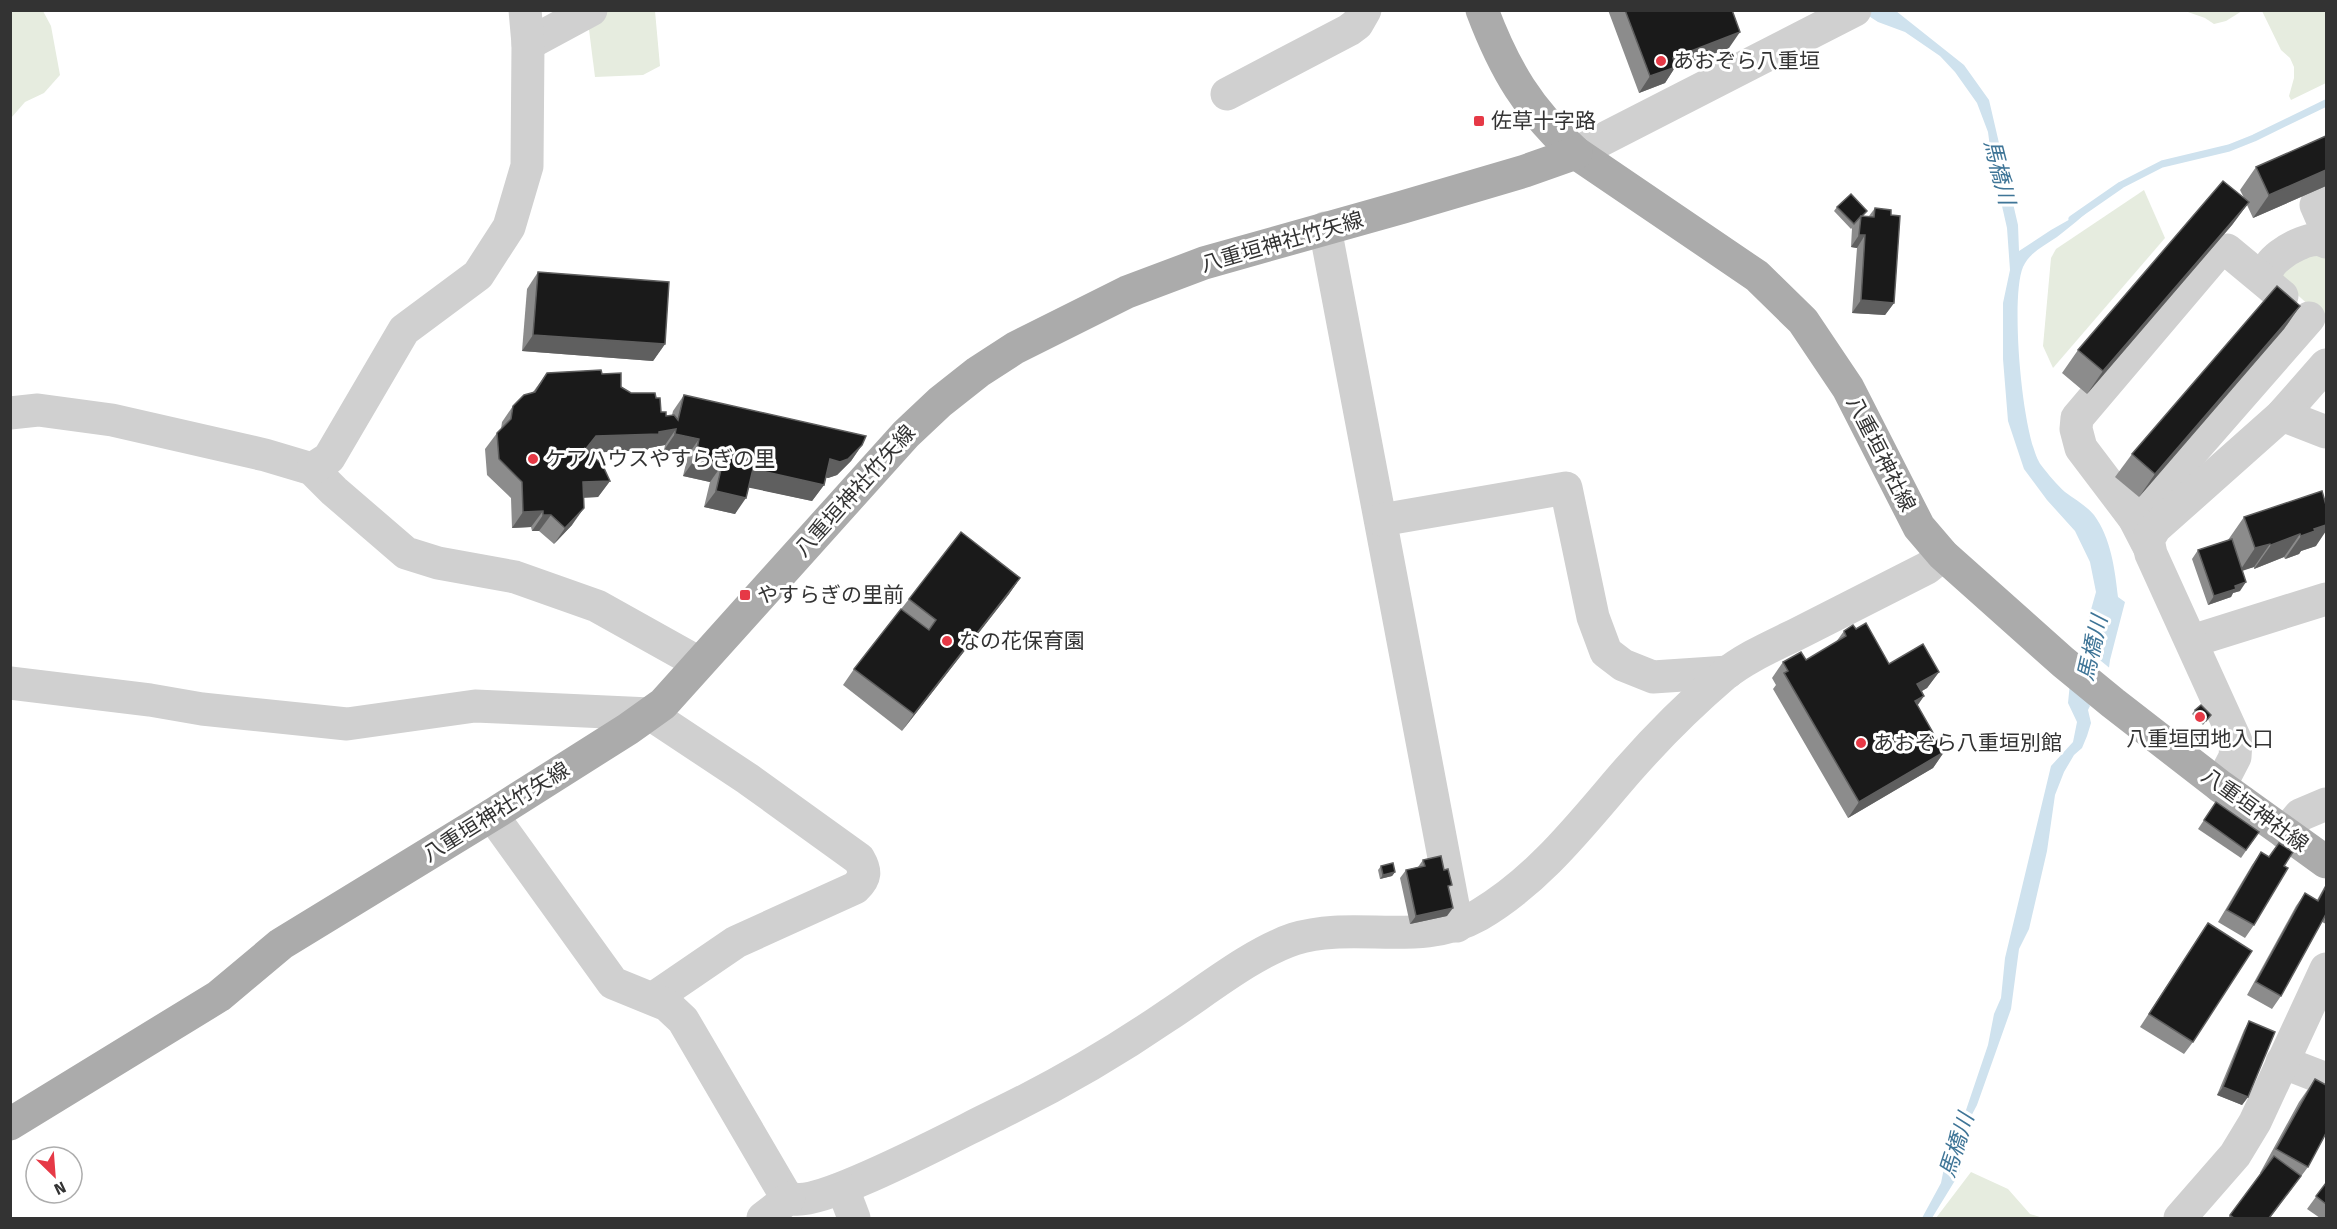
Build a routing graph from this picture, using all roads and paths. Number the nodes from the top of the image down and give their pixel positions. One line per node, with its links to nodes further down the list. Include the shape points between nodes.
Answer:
1 (525, 10): 6 (street)
2 (591, 10): 6 (street)
3 (1365, 10): 7 (street, via 1349,30)
4 (1482, 10): 8 (main road, 八重垣神社線, via 1519,90)
5 (1852, 12): 8 (street)
6 (528, 44): 19 (street, via 527,165 508,227 478,275 404,330 329,458)
7 (1227, 94)
8 (1576, 153): 10 (main road, 八重垣神社竹矢線); 23 (main road, 八重垣神社線, via 1757,276 1803,321 1848,388 1919,527)
9 (2326, 201): 11 (street, via 2316,205)
10 (1325, 228): 21 (street); 26 (main road, 八重垣神社竹矢線, via 1204,263 1128,292 1016,348 978,372 906,434)
11 (2326, 228)
12 (2326, 242): 13 (street, via 2312,240 2284,251 2268,270)
13 (2268, 284): 14 (street); 20 (street, via 2227,250 2217,253 2077,418 2082,448)
14 (2318, 325): 20 (street)
15 (2326, 365): 17 (street)
16 (10, 413): 19 (street, via 38,410 112,420)
17 (2282, 415): 18 (street); 22 (street, via 2155,528 2148,540)
18 (2326, 432)
19 (312, 469): 26 (street, via 406,553 515,577 597,606)
20 (2134, 518): 22 (street)
21 (1381, 520): 27 (street, via 1566,488 1593,617 1606,652 1623,665 1653,676); 35 (street)
22 (2149, 547): 25 (street)
23 (1943, 555): 27 (street, via 1927,568); 30 (main road, 八重垣神社線, via 2113,703)
24 (2326, 599): 25 (street)
25 (2192, 641): 30 (street, via 2236,741 2235,757)
26 (699, 663): 29 (main road, 八重垣神社竹矢線)
27 (1728, 672): 35 (street, via 1632,766 1553,857 1501,901)
28 (10, 683): 29 (street, via 347,724 476,706)
29 (650, 714): 32 (main road, 八重垣神社竹矢線); 37 (street, via 859,859 865,872 855,888 736,942)
30 (2220, 786): 33 (main road, 八重垣神社線)
31 (2326, 804): 33 (street, via 2300,815)
32 (492, 815): 37 (street, via 613,983); 40 (main road, 八重垣神社竹矢線, via 281,944 219,996)
33 (2285, 832): 34 (main road, 八重垣神社線)
34 (2326, 862)
35 (1457, 926): 42 (street, via 1425,933 1344,932 1292,940 1254,959 1114,1052)
36 (2326, 969): 38 (street)
37 (654, 998): 41 (street, via 683,1020)
38 (2282, 1062): 39 (street); 44 (street, via 2235,1155)
39 (2326, 1079)
40 (10, 1124)
41 (789, 1198): 42 (street); 43 (street)
42 (848, 1204)
43 (763, 1218)
44 (2180, 1218)

